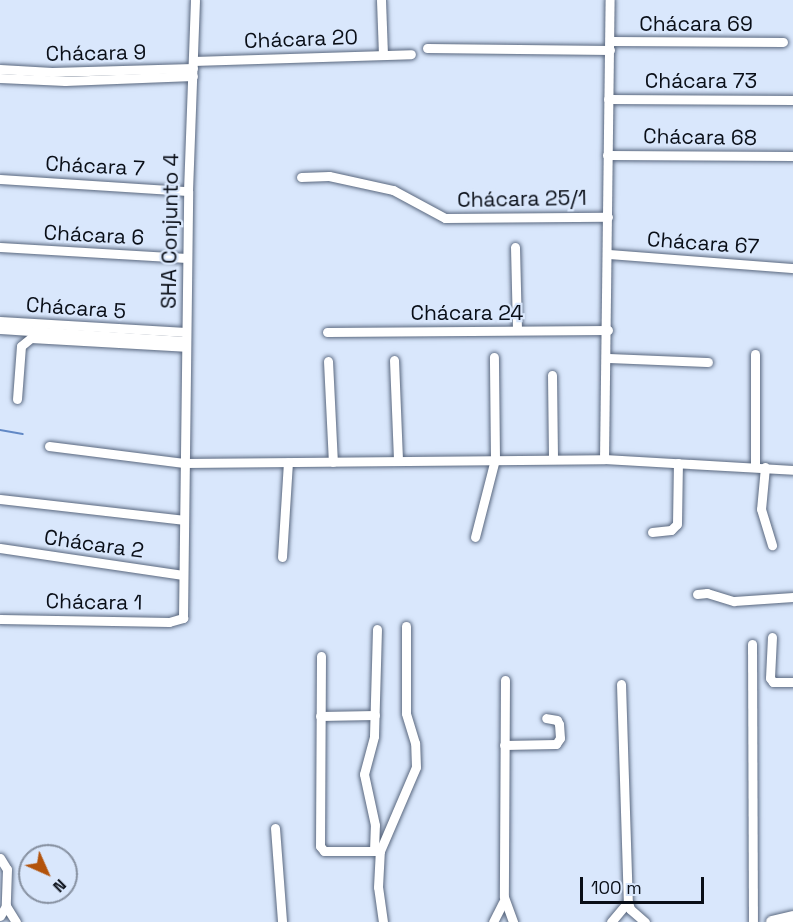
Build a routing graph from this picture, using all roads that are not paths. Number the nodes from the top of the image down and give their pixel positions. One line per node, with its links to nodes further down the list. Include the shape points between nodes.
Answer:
1 (195, 0): 9 (street, SHA Conjunto 4)
2 (381, 0): 7 (street)
3 (610, 0): 5 (street)
4 (783, 42): 5 (street, Chácara 69)
5 (610, 46): 6 (street); 12 (street)
6 (427, 48)
7 (382, 54): 8 (street, Chácara 20); 9 (street, Chácara 20)
8 (411, 54)
9 (193, 68): 10 (street, Chácara 9, via 52,72); 11 (street, via 65,81); 18 (street, SHA Conjunto 4)
10 (0, 69)
11 (0, 78)
12 (608, 99): 13 (street, Chácara 73); 14 (street)
13 (793, 100)
14 (607, 154): 15 (street, Chácara 68); 19 (street)
15 (793, 156)
16 (301, 177): 19 (street, Chácara 25/1, via 329,176 393,190 445,218)
17 (0, 179): 18 (street, Chácara 7)
18 (188, 191): 23 (street, SHA Conjunto 4)
19 (608, 217): 22 (street)
20 (0, 247): 23 (street, Chácara 6)
21 (515, 247): 27 (street)
22 (610, 254): 24 (street, Chácara 67); 28 (street)
23 (187, 258): 30 (street, SHA Conjunto 4)
24 (793, 268)
25 (0, 321): 30 (street, Chácara 5)
26 (0, 328): 30 (street)
27 (517, 330): 28 (street, Chácara 24); 29 (street, Chácara 24)
28 (608, 330): 33 (street)
29 (327, 332)
30 (185, 340): 38 (street, via 31,338 21,346); 46 (street, SHA Conjunto 4)
31 (755, 354): 48 (street)
32 (494, 357): 40 (street)
33 (607, 358): 36 (street); 42 (street)
34 (394, 360): 43 (street)
35 (328, 361): 45 (street)
36 (708, 362)
37 (552, 375): 41 (street)
38 (17, 399)
39 (49, 446): 46 (street)
40 (495, 459): 41 (street); 43 (street); 53 (street)
41 (553, 459): 42 (street)
42 (604, 459): 47 (street)
43 (398, 460): 45 (street)
44 (288, 462): 45 (street); 46 (street); 56 (street)
45 (333, 462)
46 (184, 463): 51 (street, SHA Conjunto 4)
47 (678, 463): 48 (street); 52 (street, via 677,524 671,530)
48 (760, 466): 49 (street); 54 (street, via 761,509)
49 (793, 470)
50 (0, 499): 51 (street)
51 (183, 520): 57 (street, SHA Conjunto 4)
52 (652, 532)
53 (476, 537)
54 (772, 545)
55 (0, 548): 57 (street, Chácara 2)
56 (282, 557)
57 (183, 575): 60 (street, SHA Conjunto 4)
58 (697, 594): 59 (street, via 707,592 734,601)
59 (793, 597)
60 (184, 615): 61 (street, Chácara 1, via 182,621 169,622)
61 (0, 619)
62 (406, 626): 75 (street, via 406,713 415,743 416,767)
63 (377, 629): 70 (street)
64 (772, 637): 68 (street, via 770,678 773,682)
65 (753, 644): 91 (street)
66 (321, 656): 71 (street)
67 (505, 680): 73 (street)
68 (793, 682)
69 (621, 684): 78 (street)
70 (375, 715): 71 (street); 75 (street, via 373,748 364,774)
71 (320, 716): 75 (street, via 320,846 324,851)
72 (546, 718): 73 (street, via 559,724 560,738 556,744)
73 (504, 744): 77 (street)
74 (275, 828): 84 (street)
75 (377, 851): 80 (street)
76 (0, 858): 79 (street, via 7,869)
77 (504, 897): 87 (street); 88 (street)
78 (628, 902): 89 (street); 90 (street, via 630,909)
79 (6, 906): 81 (street); 83 (street)
80 (380, 910): 85 (street); 86 (street)
81 (0, 916)
82 (793, 917): 92 (main road)
83 (16, 922)
84 (282, 922)
85 (376, 922)
86 (383, 922)
87 (493, 922)
88 (513, 922)
89 (611, 922)
90 (645, 922)
91 (753, 922)
92 (772, 922)

